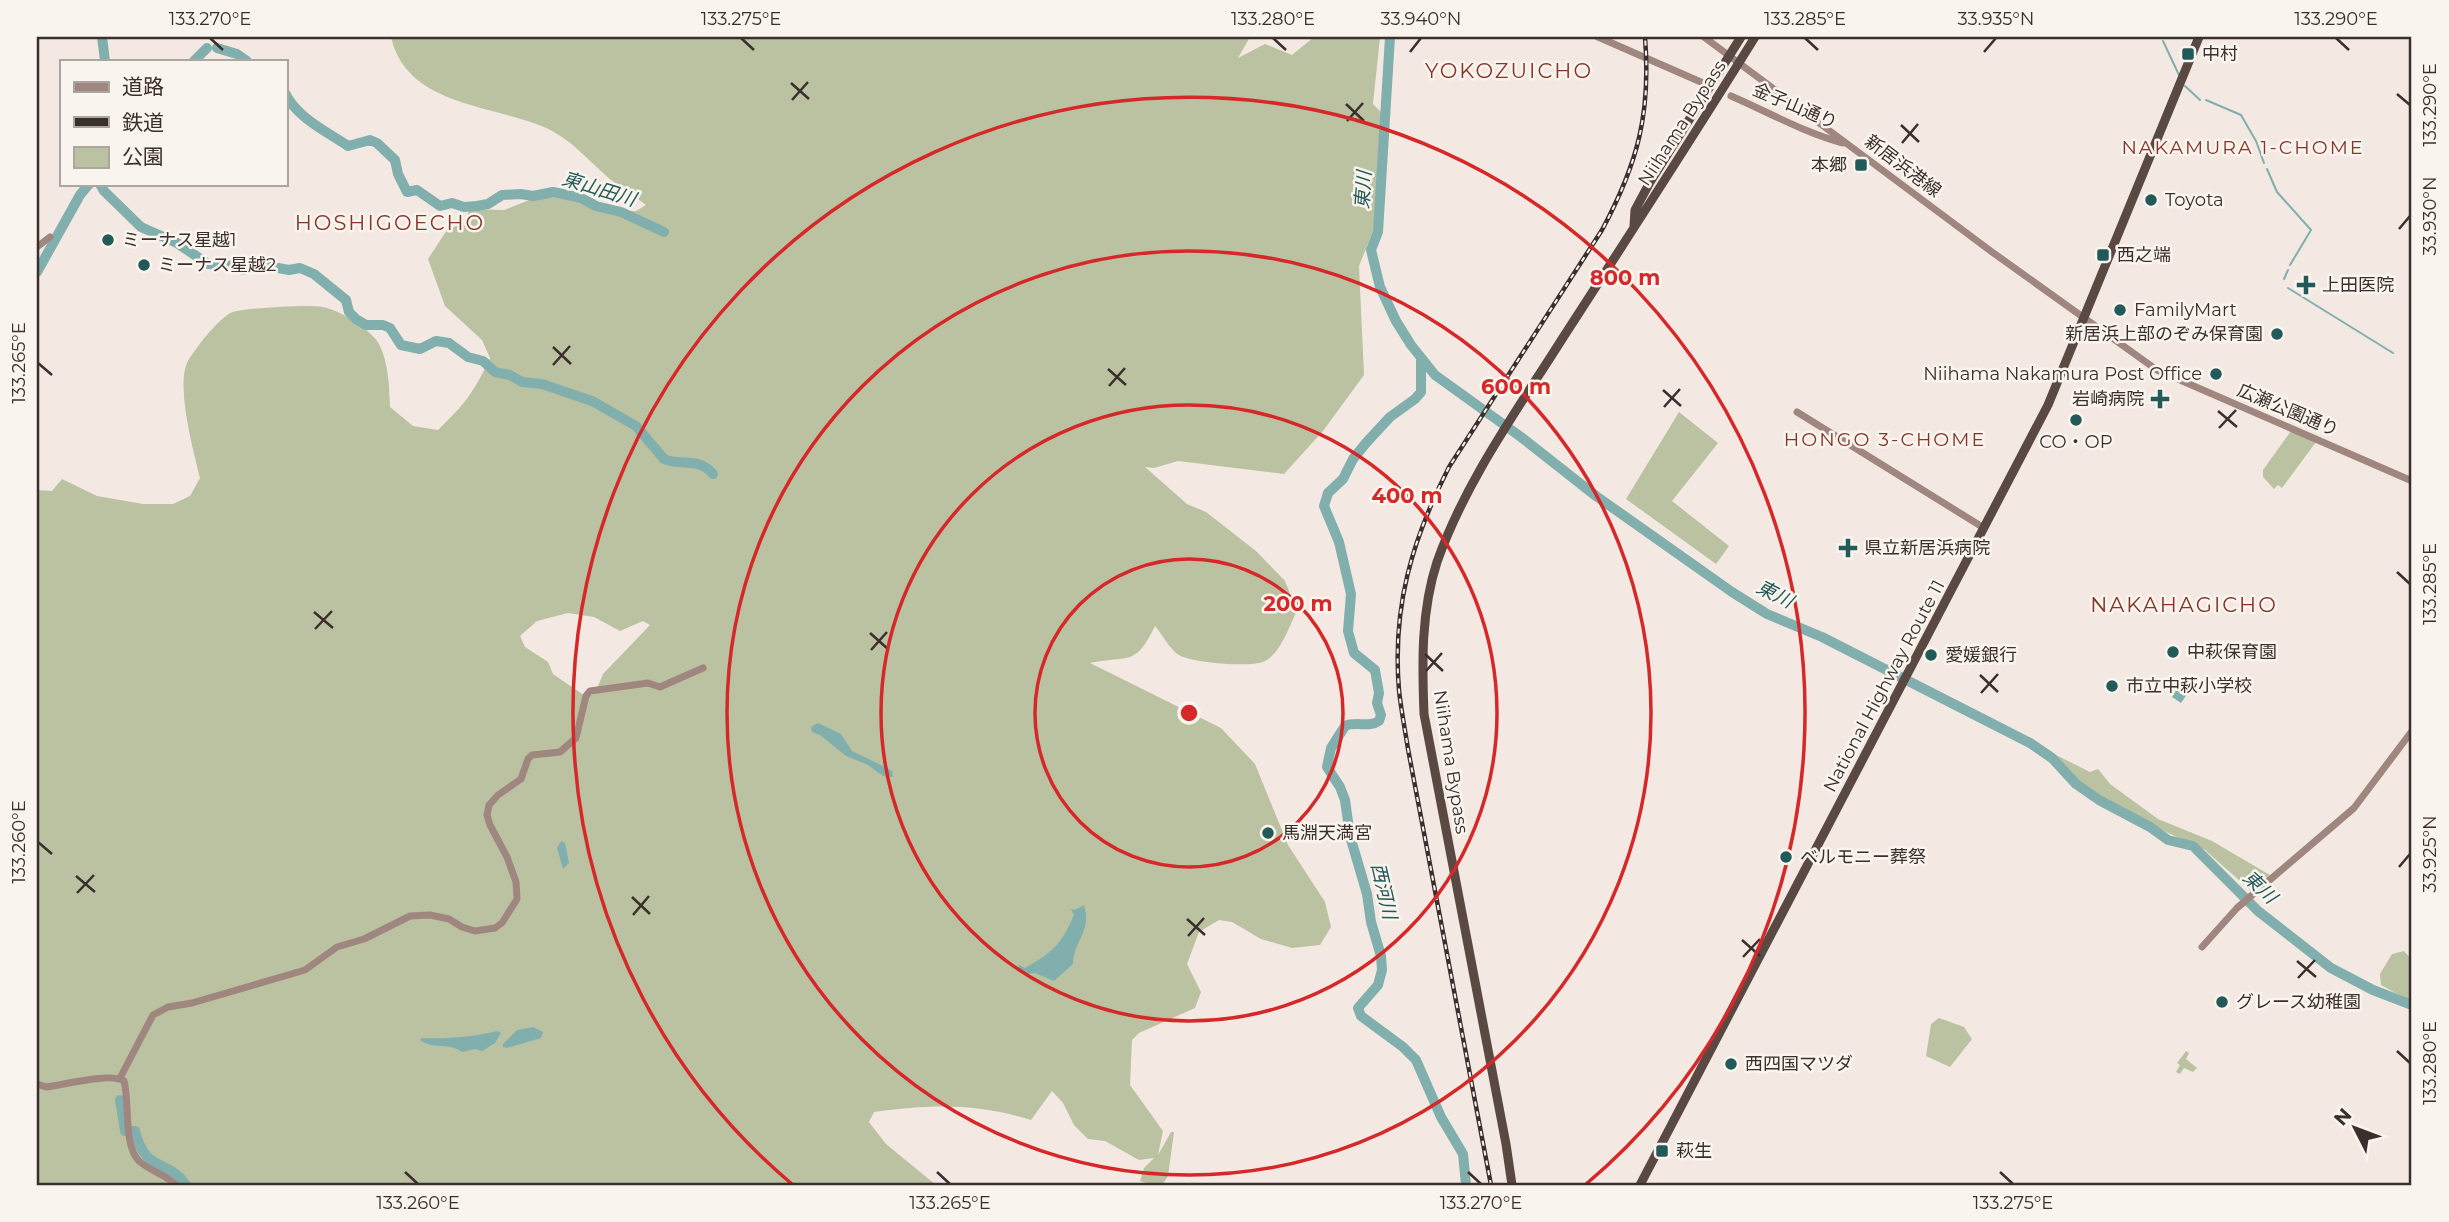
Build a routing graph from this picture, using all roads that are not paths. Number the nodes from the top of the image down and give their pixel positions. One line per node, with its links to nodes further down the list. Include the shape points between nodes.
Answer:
1 (1598, 37): 8 (street)
2 (1704, 37): 6 (street, 新居浜港線)
3 (1741, 37): 6 (highway, Niihama Bypass)
4 (1755, 37): 7 (highway, Niihama Bypass)
5 (2199, 37): 14 (highway, National Highway Route 11)
6 (1730, 55): 7 (street, 新居浜港線); 8 (highway, Niihama Bypass)
7 (1740, 62): 10 (street, 新居浜港線); 11 (highway, Niihama Bypass)
8 (1710, 86): 11 (highway, Niihama Bypass, via 1635,210)
9 (1731, 96): 10 (street, 金子山通り, via 1818,136)
10 (1847, 144): 14 (street, 新居浜港線)
11 (1634, 226): 24 (highway, Niihama Bypass, via 1459,506 1436,564 1426,613 1424,714)
12 (50, 237): 13 (street)
13 (37, 247)
14 (2084, 319): 16 (street, 広瀬公園通り, via 2157,370); 17 (highway, National Highway Route 11, via 2049,405)
15 (1797, 412): 17 (street)
16 (2412, 481)
17 (1984, 528): 25 (highway, National Highway Route 11)
18 (703, 667): 21 (street, via 660,687 648,683 590,691 576,738 560,752 532,755 521,779 489,805 489,825 507,857 517,899 495,928 475,930 449,919 411,916 337,947 305,970 168,1007 153,1015)
19 (2412, 731): 20 (street, via 2354,808 2237,908)
20 (2202, 947)
21 (120, 1078): 22 (street, via 46,1087); 23 (street, via 126,1088 133,1152 142,1164)
22 (37, 1084)
23 (176, 1185)
24 (1512, 1185)
25 (1640, 1185)

